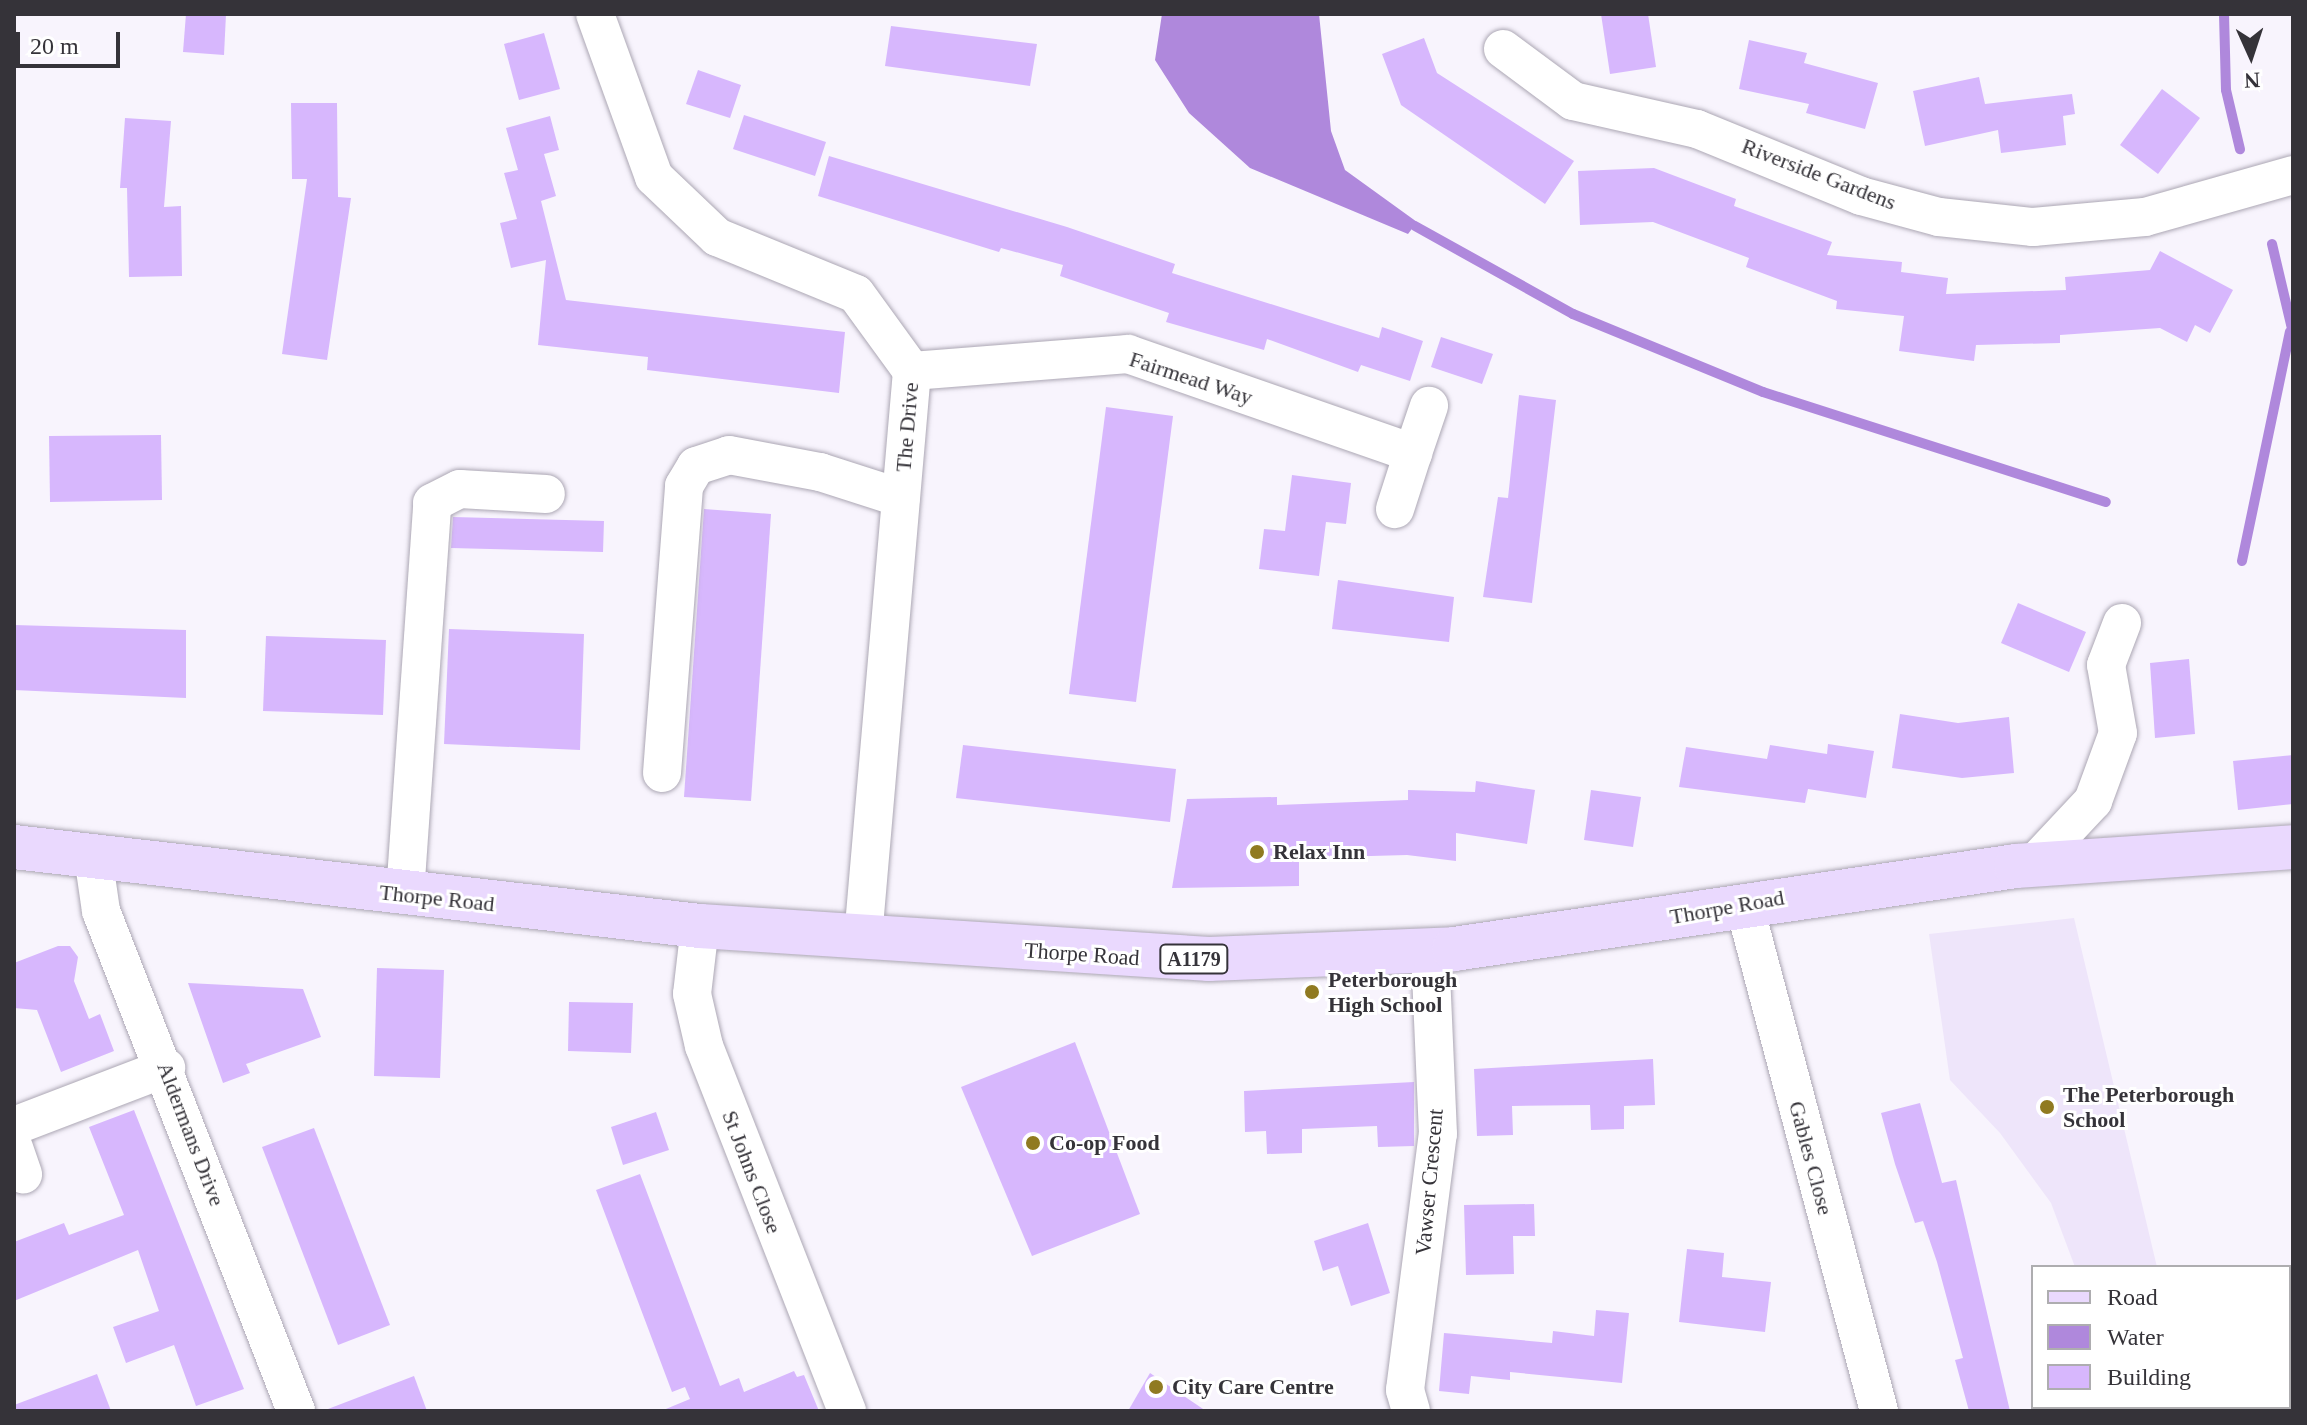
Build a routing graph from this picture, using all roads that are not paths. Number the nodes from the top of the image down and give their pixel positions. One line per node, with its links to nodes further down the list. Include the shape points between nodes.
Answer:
1 (595, 14): 4 (street, The Drive, via 654,177 717,237 856,294)
2 (1503, 49): 3 (street, Riverside Gardens, via 1573,101 1697,129 1861,196 1939,217 2033,227 2145,217)
3 (2293, 175)
4 (912, 371): 6 (street, Fairmead Way, via 1128,354); 8 (street, The Drive)
5 (1429, 406): 6 (street)
6 (1413, 453): 9 (street)
7 (546, 494): 16 (street, via 460,489 432,503)
8 (901, 498): 11 (street, via 820,472 729,455 696,466 684,486); 19 (street, The Drive)
9 (1395, 509)
10 (2122, 623): 15 (street, via 2106,665 2118,733 2093,801)
11 (662, 773)
12 (14, 847): 14 (main road, Thorpe Road / A1179)
13 (2293, 847): 15 (main road, Thorpe Road / A1179)
14 (93, 856): 16 (main road, Thorpe Road / A1179); 21 (street, Aldermans Drive, via 101,911)
15 (2033, 865): 17 (main road, Thorpe Road / A1179)
16 (405, 894): 18 (main road, Thorpe Road / A1179)
17 (1744, 904): 20 (main road, Thorpe Road / A1179); 26 (street, Gables Close)
18 (700, 926): 19 (main road, Thorpe Road / A1179); 24 (street, St Johns Close, via 692,994 704,1046)
19 (863, 938): 20 (main road, Thorpe Road / A1179, via 1168,959)
20 (1430, 951): 25 (street, Vawser Crescent, via 1438,1134 1405,1390)
21 (166, 1068): 22 (street); 23 (street, Aldermans Drive)
22 (14, 1126)
23 (293, 1410)
24 (847, 1411)
25 (1411, 1411)
26 (1879, 1411)

